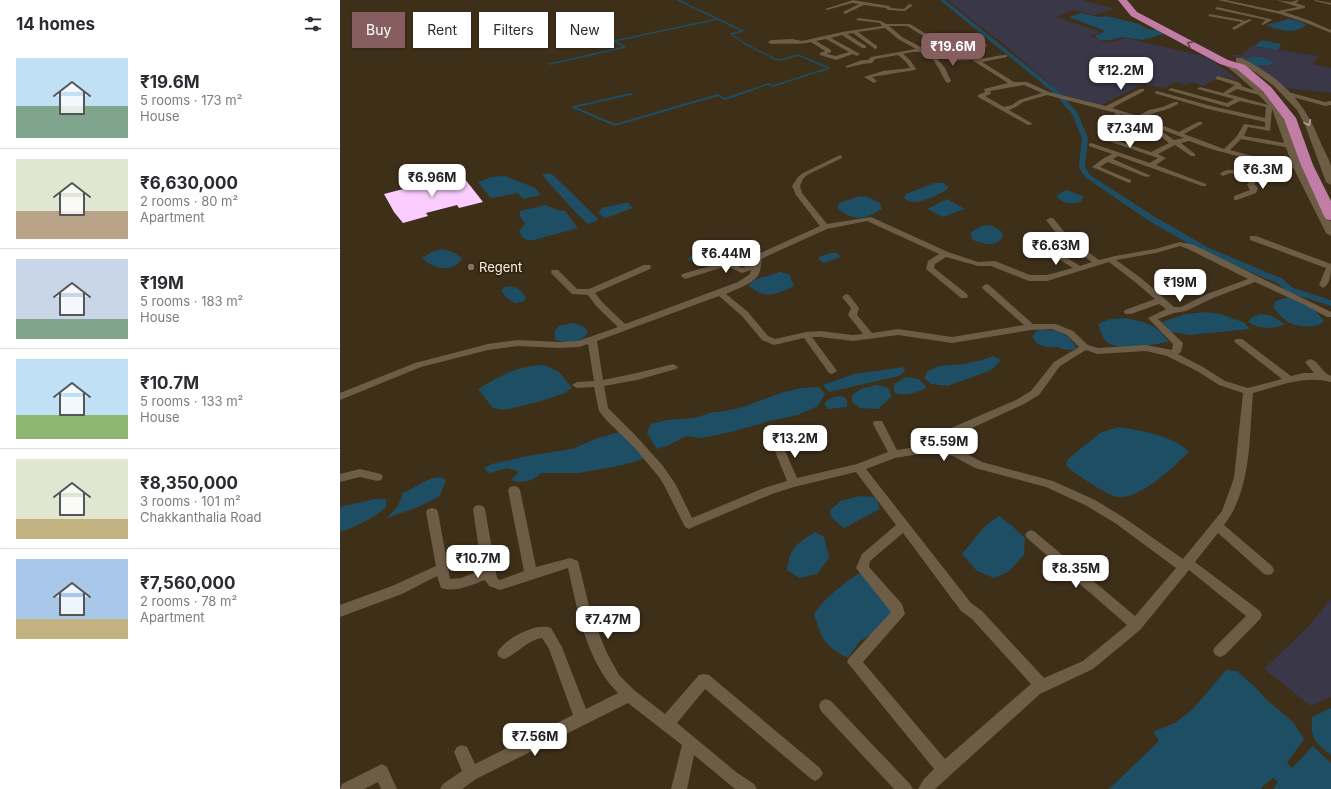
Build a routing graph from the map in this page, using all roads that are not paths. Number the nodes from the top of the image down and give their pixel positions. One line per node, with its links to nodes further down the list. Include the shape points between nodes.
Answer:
1 (858, 0): 10 (street)
2 (891, 0): 19 (street)
3 (1122, 0): 49 (highway, one-way to 3, via 1134,14)
4 (1135, 0): 50 (highway, via 1140,7 1155,17 1225,51)
5 (1220, 0): 8 (street)
6 (1302, 0): 9 (street)
7 (1317, 0): 13 (street)
8 (1228, 1): 17 (street)
9 (1292, 1): 11 (street); 21 (street, via 1303,6)
10 (852, 2): 12 (street); 18 (street)
11 (1280, 2)
12 (863, 4): 19 (street); 20 (street)
13 (1331, 4)
14 (911, 5): 19 (street, via 905,10)
15 (1269, 6): 17 (street)
16 (1217, 8): 24 (street)
17 (1262, 8): 21 (street)
18 (827, 9)
19 (886, 11): 30 (street)
20 (845, 13)
21 (1280, 13): 23 (street, via 1270,16); 28 (street)
22 (1210, 15): 27 (street)
23 (1259, 15): 24 (street); 29 (street, via 1270,20)
24 (1253, 17): 27 (street)
25 (858, 20): 30 (street)
26 (1316, 20): 28 (street)
27 (1248, 22): 31 (street)
28 (1309, 22): 33 (street)
29 (1263, 24)
30 (884, 25): 32 (street); 37 (street, via 908,25); 42 (street)
31 (1234, 29)
32 (854, 31): 34 (street); 40 (street)
33 (1331, 32)
34 (842, 33): 35 (street); 41 (street)
35 (826, 37): 36 (street); 43 (street)
36 (812, 41): 38 (street); 43 (street, via 829,51 822,54 833,58)
37 (936, 41)
38 (771, 42)
39 (981, 42): 47 (street, via 983,47 967,50)
40 (875, 46)
41 (864, 47)
42 (920, 50): 44 (street); 45 (street)
43 (854, 52): 48 (street)
44 (899, 53): 48 (street, via 873,58); 53 (street, via 913,69 867,77)
45 (931, 55): 47 (street); 54 (street, via 942,68)
46 (1006, 56): 47 (street)
47 (974, 59): 55 (street)
48 (871, 61): 51 (street)
49 (1224, 62): 50 (highway); 62 (street)
50 (1244, 66): 63 (street, via 1251,66); 104 (highway, via 1277,93 1291,109 1305,138); 105 (highway, via 1290,118 1307,164)
51 (848, 67)
52 (1218, 78): 56 (street, via 1238,84)
53 (874, 81)
54 (948, 81)
55 (1014, 84): 61 (street, via 1025,83); 74 (street, via 986,90 989,93 980,96)
56 (1236, 87): 62 (street); 64 (street)
57 (1200, 89): 64 (street)
58 (1142, 90): 73 (street)
59 (1171, 90): 65 (street)
60 (1157, 93): 68 (street)
61 (1050, 94): 73 (street); 74 (street, via 1021,101)
62 (1263, 94): 72 (street)
63 (1288, 94): 69 (street, via 1325,104); 96 (street, one-way to 96, via 1306,118)
64 (1223, 95): 67 (street)
65 (1196, 96): 67 (street, via 1228,105); 68 (street)
66 (1164, 99): 70 (street)
67 (1238, 99): 72 (street)
68 (1186, 101): 71 (street)
69 (1331, 102)
70 (1176, 103): 71 (street, via 1191,107); 76 (street)
71 (1196, 104): 77 (street)
72 (1273, 107): 77 (street); 86 (street)
73 (1107, 108): 75 (street)
74 (1005, 109): 79 (street)
75 (1120, 112): 76 (street); 89 (street, via 1103,132 1110,140)
76 (1139, 118): 81 (street)
77 (1270, 121): 82 (street, via 1268,130 1246,125)
78 (1200, 123): 81 (street)
79 (1030, 124)
80 (1155, 129): 84 (street)
81 (1179, 134): 83 (street)
82 (1240, 137): 86 (street); 87 (street)
83 (1188, 139): 84 (street); 87 (street)
84 (1174, 143): 89 (street); 90 (street)
85 (1091, 145): 88 (street)
86 (1290, 146): 95 (street)
87 (1225, 151): 93 (street)
88 (1117, 154): 92 (street); 94 (street)
89 (1152, 154): 94 (street, via 1163,158)
90 (1193, 155)
91 (840, 158): 107 (street, via 805,174 796,186)
92 (1106, 159): 98 (street); 100 (street, via 1095,167)
93 (1275, 164): 95 (street); 99 (street)
94 (1152, 165): 102 (street)
95 (1298, 167): 96 (street); 108 (street)
96 (1326, 172): 101 (street)
97 (1223, 174): 99 (street, via 1229,171)
98 (1148, 176)
99 (1257, 178): 103 (street, via 1252,180 1253,191)
100 (1129, 181)
101 (1331, 182)
102 (1204, 185)
103 (1238, 198)
104 (1331, 207)
105 (1331, 216)
106 (1050, 220): 114 (street, via 1067,242)
107 (825, 227): 111 (street, via 868,219); 113 (street)
108 (1331, 234)
109 (1253, 238): 117 (street)
110 (1043, 245): 118 (street)
111 (945, 254): 118 (street, via 978,264 992,263 1029,278 1047,278); 126 (street, via 931,263 930,269)
112 (1111, 260): 114 (street); 121 (street, via 1180,244); 128 (street)
113 (759, 261): 115 (street, via 749,254); 115 (street, via 742,271 731,264); 125 (street, via 754,275)
114 (1098, 263): 118 (street)
115 (724, 264): 120 (street)
116 (646, 267): 124 (street)
117 (1330, 267): 122 (street)
118 (1080, 269)
119 (555, 272): 124 (street, via 575,292)
120 (685, 276)
121 (1255, 279): 129 (street, via 1183,309); 131 (street)
122 (1323, 285)
123 (986, 287): 132 (street)
124 (590, 292): 133 (street)
125 (720, 293): 133 (street); 134 (street, via 745,314 769,340 779,341)
126 (964, 296)
127 (846, 297): 135 (street, via 855,308 852,315)
128 (1161, 300): 129 (street); 130 (street)
129 (1172, 310): 139 (street, via 1152,318 1178,343 1176,352)
130 (1128, 312)
131 (1331, 316)
132 (1031, 327): 135 (street, via 952,340 898,332); 138 (street, via 1053,326 1070,333)
133 (624, 328): 136 (street)
134 (806, 335): 135 (street, via 853,338); 142 (street)
135 (870, 336)
136 (592, 341): 146 (street); 148 (street, via 570,345 518,343 488,347 418,365)
137 (1239, 341): 144 (street)
138 (1085, 347): 139 (street, via 1097,351 1146,348); 151 (street, via 1057,364 1035,393 955,431)
139 (1170, 354): 147 (street, via 1222,383)
140 (1310, 362): 143 (street)
141 (673, 367): 146 (street, via 644,376)
142 (832, 371)
143 (1327, 378): 144 (street, via 1304,376)
144 (1290, 380): 147 (street)
145 (577, 384): 146 (street)
146 (600, 384): 156 (street, via 603,409 609,419 637,443 660,471 689,524)
147 (1248, 391): 161 (street, via 1240,478 1227,513)
148 (340, 397)
149 (878, 424): 152 (street)
150 (796, 435): 156 (street, via 780,440 777,444)
151 (930, 448): 152 (street); 163 (street, via 956,453 979,465 1049,484 1091,503)
152 (894, 454): 153 (street)
153 (859, 467): 156 (street); 160 (street)
154 (340, 478): 155 (street, via 360,472)
155 (376, 478)
156 (792, 483)
157 (514, 490): 167 (street)
158 (479, 509): 166 (street)
159 (432, 512): 164 (street)
160 (904, 525): 172 (street, via 966,607 978,615); 179 (street, via 866,558 863,564 862,568 897,608 898,614 854,662)
161 (1217, 526): 163 (street); 165 (street)
162 (1031, 535): 169 (street)
163 (1186, 565): 169 (street); 170 (street, via 1255,615)
164 (442, 569): 166 (street, via 444,582 448,585); 168 (street, via 397,590)
165 (1268, 570)
166 (489, 573): 167 (street, via 492,582 500,585)
167 (531, 574): 173 (street, via 570,563 574,565 584,614 594,641 614,680)
168 (340, 611)
169 (1136, 625): 172 (street, via 1088,665)
170 (1220, 651)
171 (504, 653): 175 (street, via 518,642 540,632 546,632 558,655)
172 (1042, 686): 179 (street, via 1035,689)
173 (629, 695): 175 (street); 176 (street)
174 (826, 706): 187 (street)
175 (582, 719): 181 (street)
176 (666, 724): 177 (street); 180 (street, via 704,680)
177 (690, 742): 185 (street); 186 (street)
178 (462, 752): 181 (street)
179 (944, 770): 188 (street)
180 (815, 773)
181 (471, 774): 184 (street)
182 (347, 789): 183 (street, via 382,772)
183 (389, 789)
184 (448, 789)
185 (679, 789)
186 (749, 789)
187 (905, 789)
188 (926, 789)

